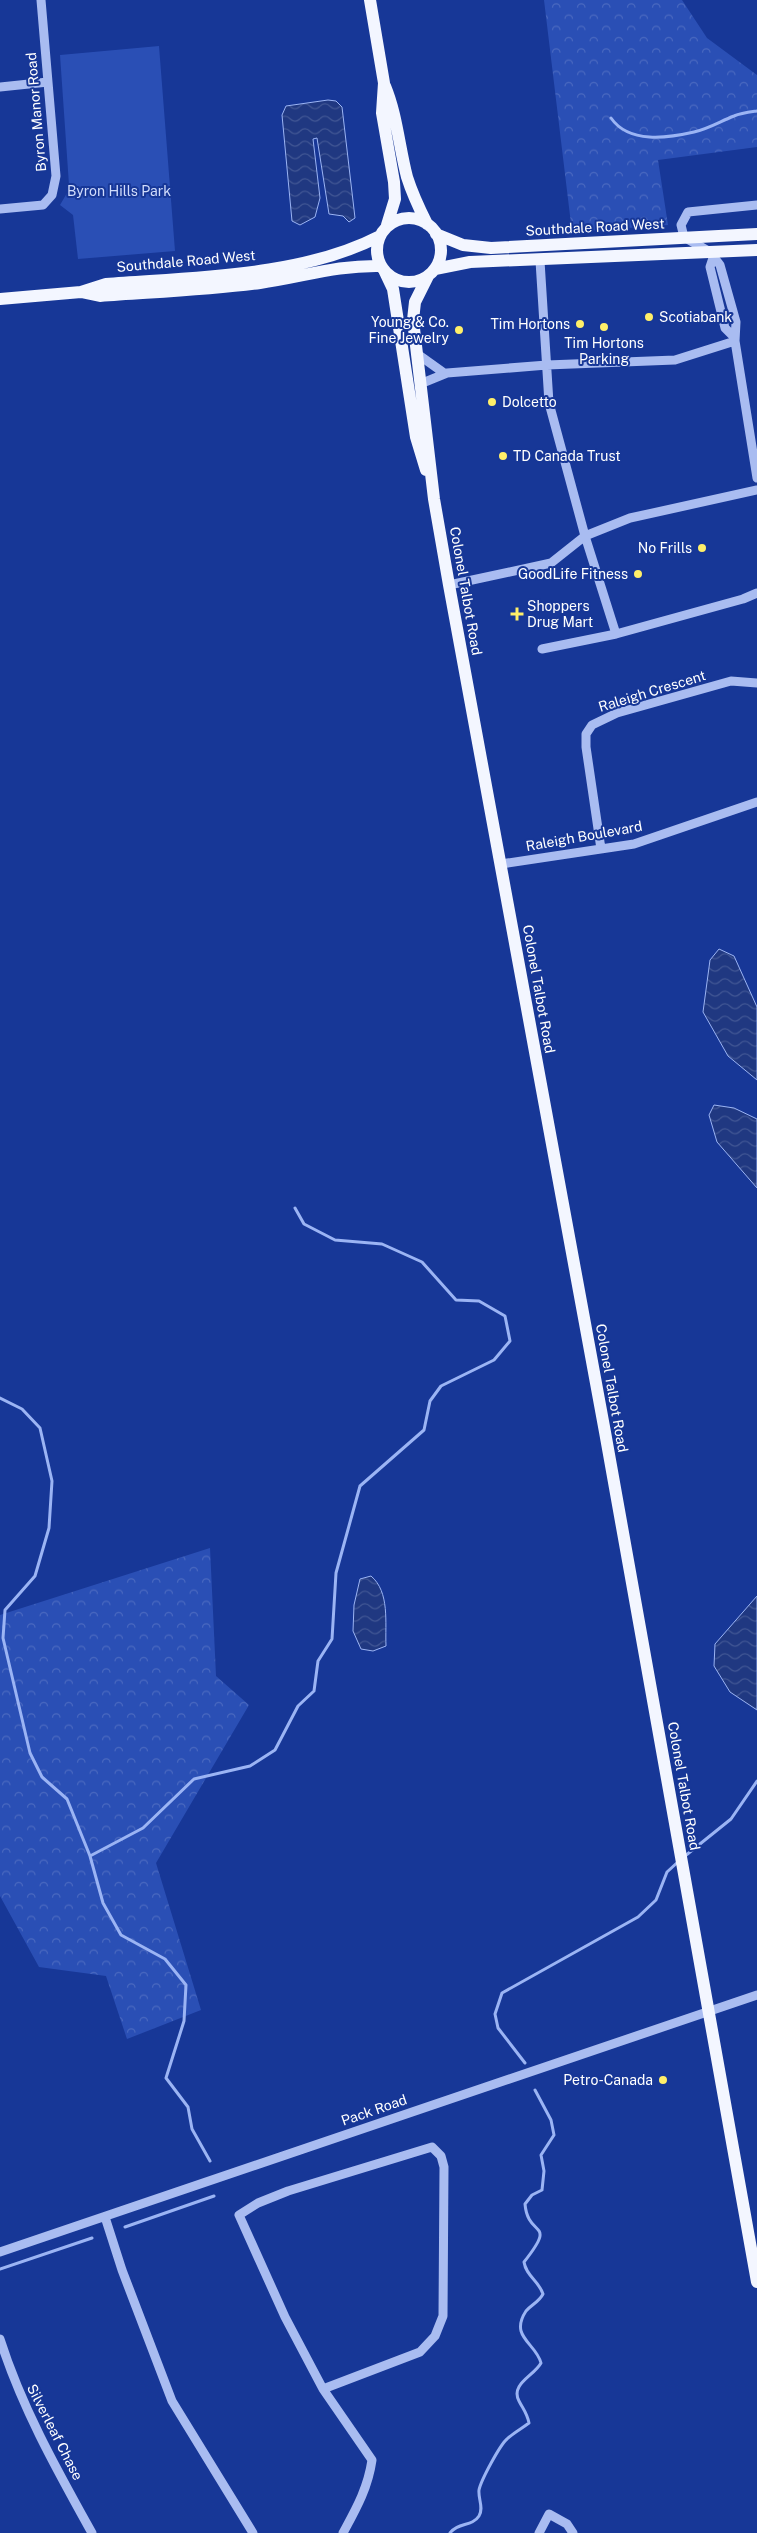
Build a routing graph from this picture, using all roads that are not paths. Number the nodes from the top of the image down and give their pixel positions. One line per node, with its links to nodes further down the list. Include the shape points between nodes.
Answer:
1 (41, 0): 3 (street, Byron Manor Road)
2 (370, 0): 4 (main road)
3 (48, 82): 5 (street); 7 (street, Byron Manor Road, via 56,176 52,195 43,205)
4 (384, 83): 8 (main road, via 394,106 409,183); 9 (main road, via 382,113 395,199)
5 (0, 87)
6 (757, 205): 13 (street, via 688,212 681,225)
7 (0, 209)
8 (427, 224): 9 (main road, via 408,218); 10 (main road)
9 (387, 226): 12 (main road)
10 (436, 234): 13 (main road, Southdale Road West, via 463,245 491,248); 18 (main road, via 441,250)
11 (757, 234): 13 (main road, Southdale Road West)
12 (380, 236): 17 (main road, via 377,256); 19 (main road, Southdale Road West, via 354,249 311,261 210,276 106,284)
13 (684, 237): 15 (street)
14 (757, 250): 15 (main road)
15 (712, 255): 16 (main road); 21 (street, via 710,267 725,328)
16 (540, 261): 18 (main road, via 470,262); 23 (street)
17 (382, 268): 18 (main road, via 397,280 408,282); 19 (main road, Southdale Road West, via 334,268 260,283 100,296); 28 (main road, Colonel Talbot Road, via 393,289 416,437)
18 (431, 272): 22 (main road, Colonel Talbot Road, via 415,302)
19 (81, 292): 20 (main road, Southdale Road West)
20 (0, 299)
21 (734, 339): 23 (street, via 674,360); 26 (street)
22 (416, 353): 24 (street); 25 (main road, Colonel Talbot Road)
23 (547, 365): 24 (street); 29 (street, via 549,404)
24 (444, 373): 25 (street)
25 (420, 384): 28 (main road, Colonel Talbot Road)
26 (757, 478)
27 (757, 490): 29 (street, via 638,516)
28 (434, 500): 30 (main road, Colonel Talbot Road)
29 (585, 536): 30 (street, via 551,562); 32 (street)
30 (449, 585): 37 (main road, Colonel Talbot Road)
31 (757, 592): 32 (street, via 743,599)
32 (616, 634): 33 (street)
33 (542, 649)
34 (757, 683): 36 (street, Raleigh Crescent, via 732,681 617,713 592,725 586,734 586,747)
35 (757, 802): 36 (street, Raleigh Boulevard, via 634,844)
36 (601, 849): 37 (street, Raleigh Boulevard)
37 (501, 864): 39 (main road, Colonel Talbot Road)
38 (757, 1995): 39 (street, Pack Road)
39 (709, 2011): 40 (street, Pack Road); 42 (main road, Colonel Talbot Road)
40 (105, 2216): 41 (street, Pack Road); 46 (street, via 172,2401)
41 (0, 2252)
42 (757, 2282)
43 (0, 2339): 45 (street, Silverleaf Chase, via 13,2380 41,2440)
44 (322, 2389): 44 (street, via 285,2317 240,2215 258,2203 288,2191 432,2147 441,2156 444,2167 443,2316 435,2336 420,2352); 47 (street, via 372,2460 359,2505)
45 (92, 2533)
46 (252, 2533)
47 (343, 2533)
48 (539, 2533): 49 (street, via 549,2514 567,2524)
49 (573, 2533)

